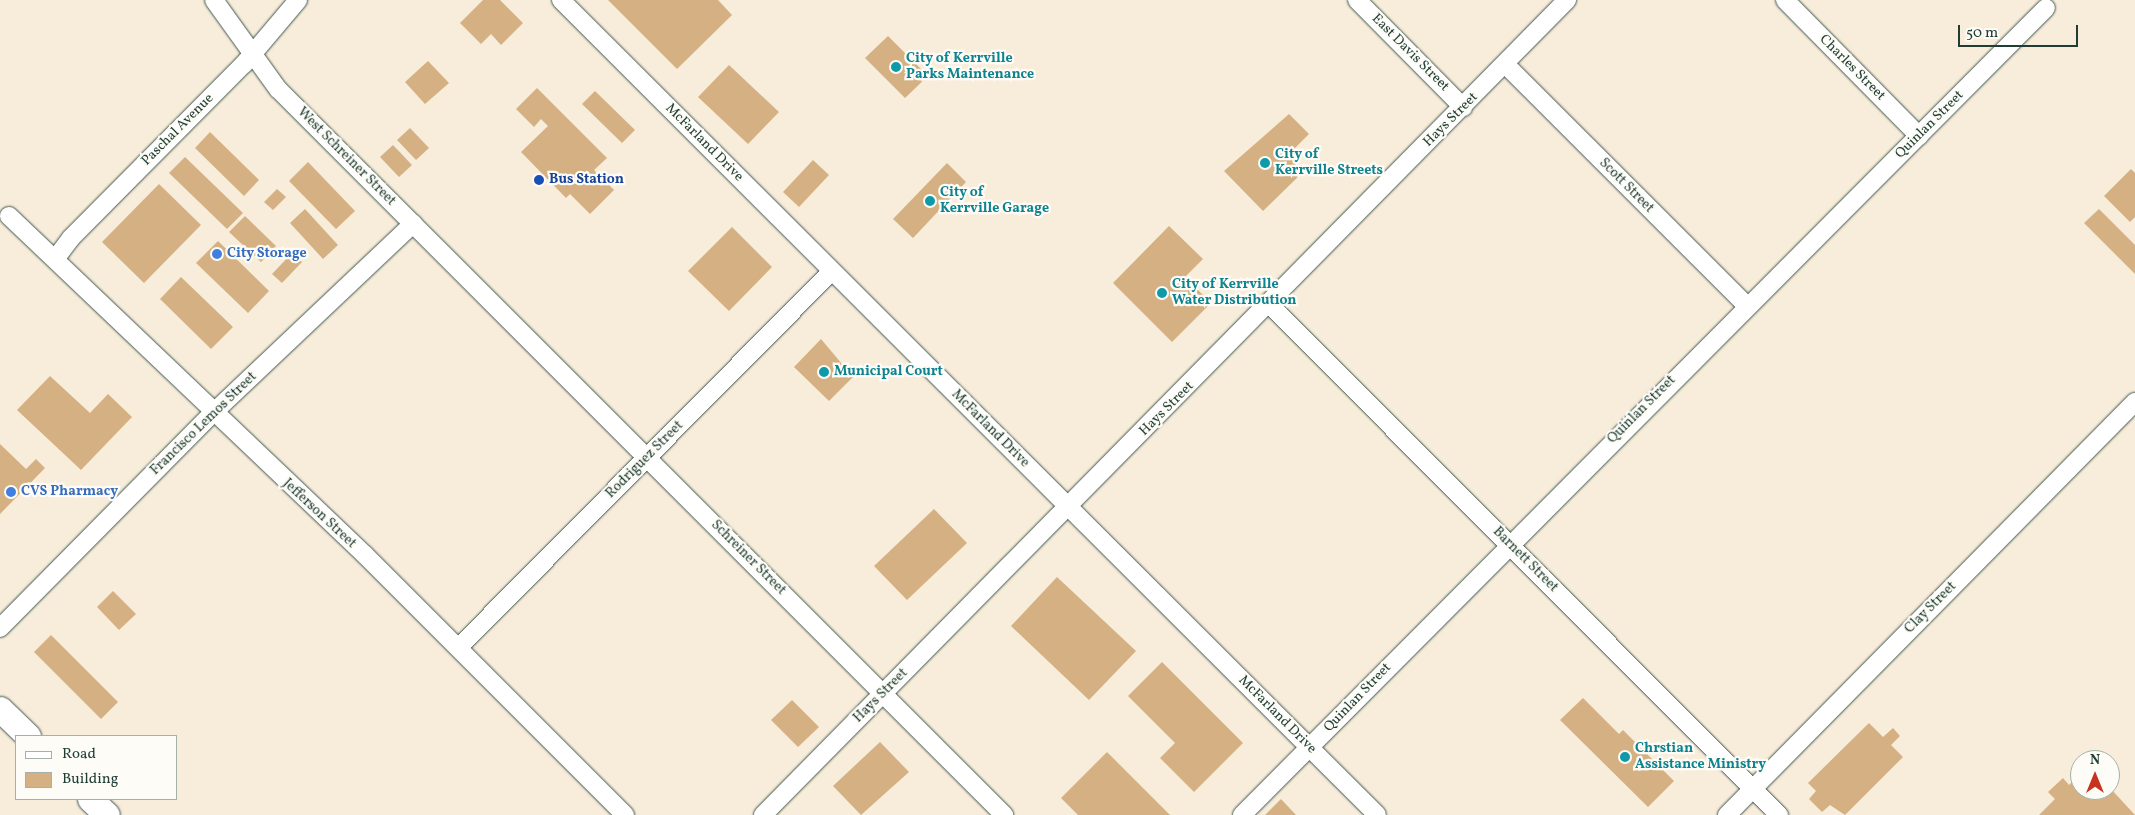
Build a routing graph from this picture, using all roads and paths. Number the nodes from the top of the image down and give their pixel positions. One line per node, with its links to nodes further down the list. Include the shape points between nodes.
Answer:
1 (214, 0): 8 (street, West Schreiner Street)
2 (298, 0): 8 (street, Paschal Avenue)
3 (561, 0): 15 (street, McFarland Drive)
4 (1357, 0): 10 (street, East Davis Street)
5 (1567, 0): 9 (street, Hays Street)
6 (1785, 0): 11 (street, Charles Street)
7 (2046, 8): 11 (street, Quinlan Street)
8 (250, 56): 13 (street, West Schreiner Street); 14 (street, Paschal Avenue, via 71,238)
9 (1506, 65): 10 (street, Hays Street); 18 (street, Scott Street)
10 (1464, 107): 17 (street, Hays Street)
11 (1919, 136): 18 (street, Quinlan Street)
12 (9, 216): 14 (street, Jefferson Street)
13 (413, 224): 16 (street, West Schreiner Street); 20 (street, Francisco Lemos Street)
14 (56, 258): 20 (street, Jefferson Street)
15 (832, 272): 21 (street, Rodriguez Street); 22 (street, McFarland Drive)
16 (491, 302): 21 (street, Schreiner Street)
17 (1270, 306): 22 (street, Hays Street); 23 (street, Barnett Street)
18 (1746, 306): 23 (street, Quinlan Street)
19 (2135, 402): 30 (street, Clay Street)
20 (214, 412): 24 (street, Francisco Lemos Street); 25 (street, Jefferson Street)
21 (647, 458): 25 (street, Rodriguez Street); 26 (street, Schreiner Street)
22 (1069, 508): 26 (street, Hays Street); 29 (street, McFarland Drive)
23 (1508, 544): 29 (street, Quinlan Street); 30 (street, Barnett Street)
24 (0, 628)
25 (458, 648): 33 (street, Jefferson Street)
26 (883, 693): 34 (street, Hays Street); 35 (street, Schreiner Street)
27 (0, 708): 28 (main road)
28 (27, 735)
29 (1310, 747): 36 (street, Quinlan Street); 37 (street, McFarland Drive)
30 (1753, 789): 38 (street, Clay Street); 39 (street, Barnett Street)
31 (91, 800): 32 (main road)
32 (107, 815)
33 (625, 815)
34 (763, 815)
35 (1004, 815)
36 (1242, 815)
37 (1377, 815)
38 (1727, 815)
39 (1779, 815)

